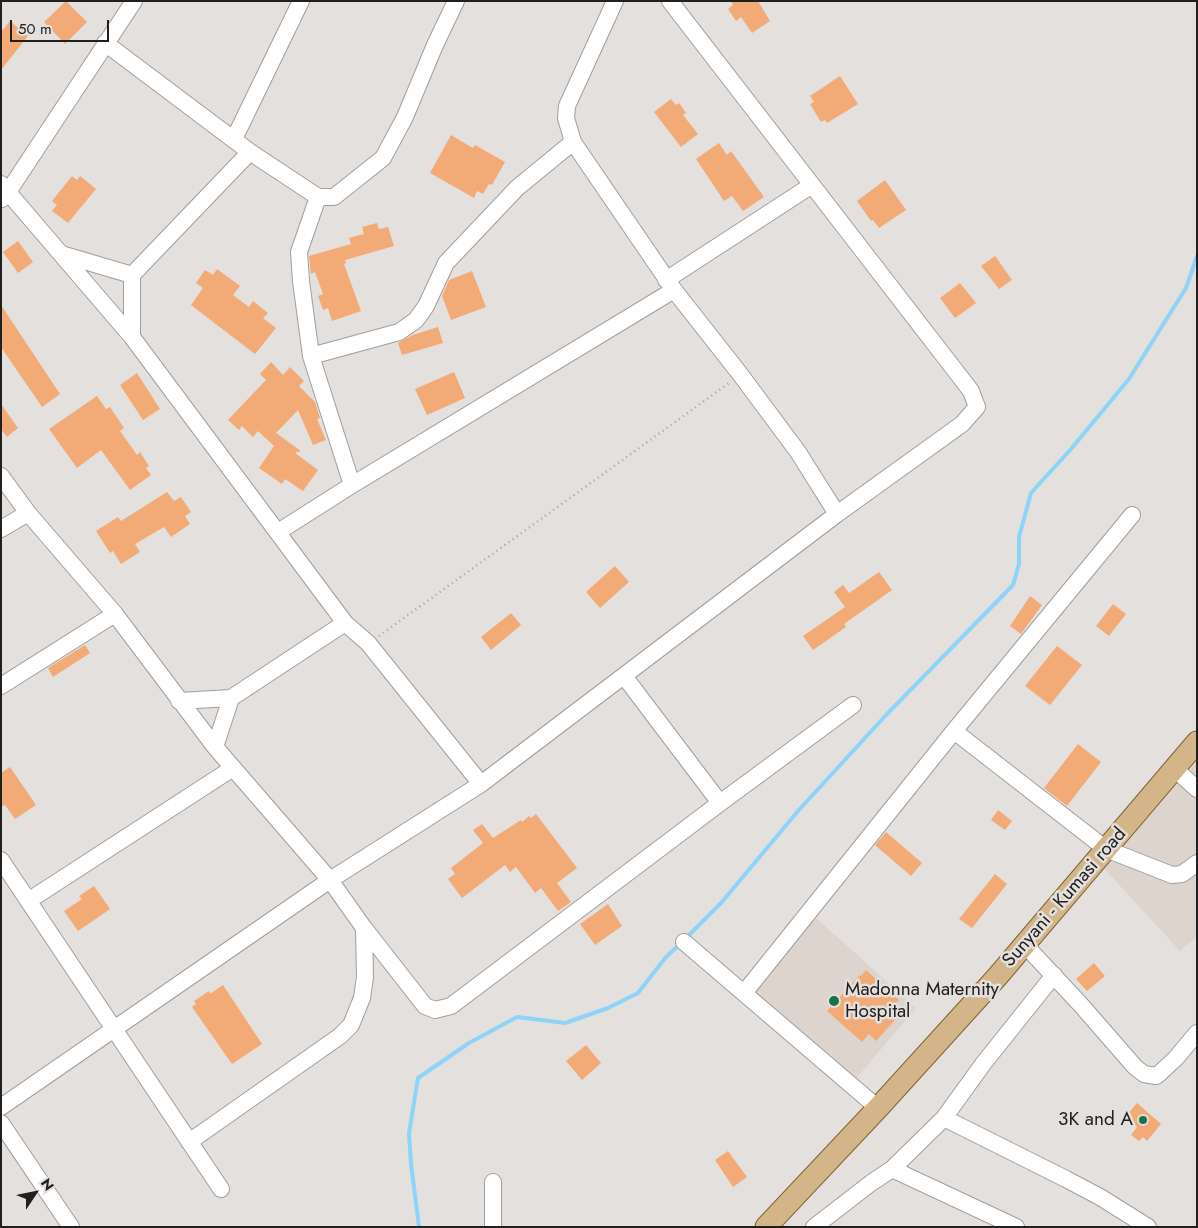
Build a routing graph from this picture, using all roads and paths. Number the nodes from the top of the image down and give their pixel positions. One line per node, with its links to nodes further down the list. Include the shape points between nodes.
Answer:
1 (134, 1): 6 (street)
2 (301, 1): 7 (street)
3 (456, 1): 12 (street, via 405,117 383,158 334,197)
4 (615, 1): 8 (street, via 566,106)
5 (670, 1): 10 (street)
6 (105, 43): 7 (street); 11 (street)
7 (234, 139): 9 (street)
8 (573, 142): 15 (street); 17 (street, via 516,188 446,263 416,320 399,332)
9 (250, 152): 12 (street); 14 (street)
10 (812, 185): 15 (street); 22 (street, via 971,390 977,407 962,424)
11 (4, 192): 13 (street)
12 (318, 197): 17 (street, via 299,252)
13 (61, 254): 14 (street); 16 (street)
14 (132, 275): 16 (street)
15 (670, 285): 18 (street); 20 (street)
16 (132, 337): 25 (street)
17 (311, 356): 20 (street)
18 (740, 374): 22 (street, via 798,452); 28 (path)
19 (1, 476): 21 (street)
20 (352, 485): 25 (street)
21 (28, 513): 24 (street); 26 (street)
22 (837, 514): 29 (street)
23 (1132, 515): 34 (street)
24 (1, 529)
25 (278, 532): 27 (street)
26 (115, 614): 30 (street); 32 (street)
27 (345, 623): 28 (street); 31 (street)
28 (368, 643): 39 (street)
29 (624, 676): 39 (street); 41 (street)
30 (1, 686)
31 (231, 698): 32 (street); 36 (street)
32 (180, 701): 36 (street)
33 (853, 705): 41 (street)
34 (954, 731): 42 (street); 51 (street)
35 (1197, 742): 38 (main road, Sunyani - Kumasi road)
36 (215, 747): 37 (street)
37 (233, 768): 45 (street); 46 (street)
38 (1175, 768): 40 (street); 42 (main road, Sunyani - Kumasi road)
39 (480, 784): 45 (street)
40 (1197, 789)
41 (720, 802): 47 (street, via 451,1006 435,1010 425,1006)
42 (1106, 849): 44 (street, via 1172,875 1182,874); 49 (main road, Sunyani - Kumasi road)
43 (1, 860): 46 (street)
44 (1197, 863)
45 (330, 880): 47 (street); 52 (street)
46 (28, 901): 52 (street)
47 (364, 928): 58 (street, via 365,977 362,998 351,1025)
48 (684, 942): 51 (street)
49 (1025, 945): 50 (street); 55 (main road, Sunyani - Kumasi road)
50 (1054, 975): 53 (street, via 1135,1066 1149,1076 1160,1074); 56 (street)
51 (744, 993): 55 (street)
52 (114, 1028): 54 (street); 58 (street)
53 (1197, 1033)
54 (1, 1108)
55 (878, 1108): 64 (main road, Sunyani - Kumasi road)
56 (944, 1118): 59 (street); 67 (street, via 1083,1188)
57 (1, 1123): 62 (street)
58 (189, 1142): 61 (street)
59 (892, 1169): 65 (street); 66 (street)
60 (493, 1182): 63 (street)
61 (221, 1189)
62 (71, 1227)
63 (493, 1227)
64 (766, 1227)
65 (814, 1227)
66 (1016, 1227)
67 (1148, 1227)

